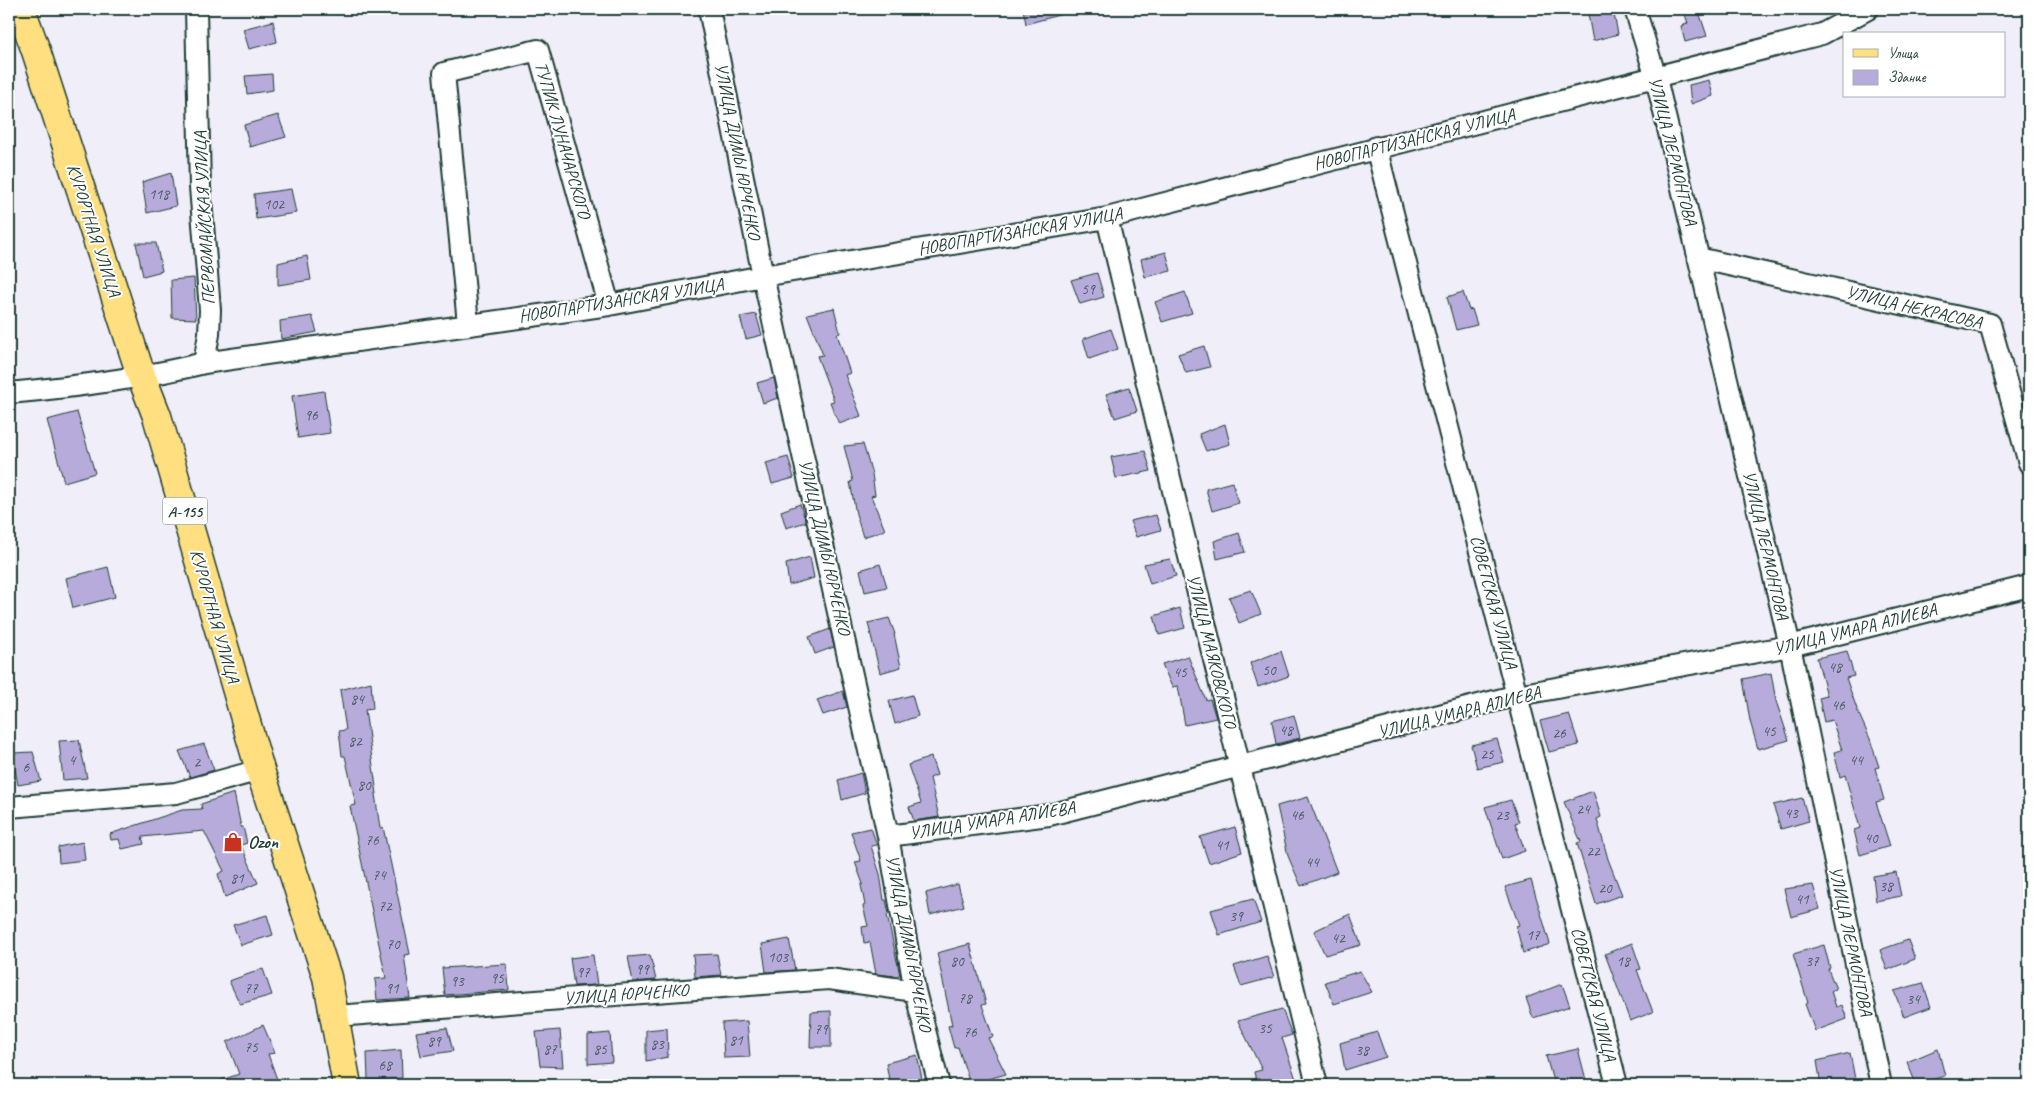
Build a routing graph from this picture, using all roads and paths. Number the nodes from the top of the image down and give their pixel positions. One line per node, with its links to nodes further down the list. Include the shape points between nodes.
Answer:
1 (21, 9): 14 (main road, КУРОРТНАЯ УЛИЦА / А-155)
2 (196, 9): 13 (street, ПЕРВОМАЙСКАЯ УЛИЦА, via 200,187 210,310)
3 (709, 9): 10 (street, УЛИЦА ДИМЫ ЮРЧЕНКО)
4 (1635, 9): 6 (street, УЛИЦА ЛЕРМОНТОВА)
5 (1868, 9): 6 (street, НОВОПАРТИЗАНСКАЯ УЛИЦА, via 1822,34)
6 (1656, 78): 7 (street, НОВОПАРТИЗАНСКАЯ УЛИЦА); 9 (street, УЛИЦА ЛЕРМОНТОВА)
7 (1376, 148): 8 (street, НОВОПАРТИЗАНСКАЯ УЛИЦА); 19 (street, СОВЕТСКАЯ УЛИЦА)
8 (1107, 218): 10 (street, НОВОПАРТИЗАНСКАЯ УЛИЦА); 20 (street, УЛИЦА МАЯКОВСКОГО)
9 (1698, 258): 16 (street, УЛИЦА НЕКРАСОВА, via 1990,324); 18 (street, УЛИЦА ЛЕРМОНТОВА)
10 (763, 276): 11 (street, НОВОПАРТИЗАНСКАЯ УЛИЦА); 23 (street, УЛИЦА ДИМЫ ЮРЧЕНКО)
11 (610, 305): 12 (street, НОВОПАРТИЗАНСКАЯ УЛИЦА); 12 (street, ТУПИК ЛУНАЧАРСКОГО, via 538,50 444,72)
12 (468, 324): 13 (street, НОВОПАРТИЗАНСКАЯ УЛИЦА)
13 (204, 363): 14 (street)
14 (141, 375): 15 (street); 21 (main road, КУРОРТНАЯ УЛИЦА / А-155, via 157,416)
15 (9, 393)
16 (2029, 463)
17 (2029, 586): 18 (street, УЛИЦА УМАРА АЛИЕВА)
18 (1790, 646): 19 (street, УЛИЦА УМАРА АЛИЕВА); 30 (street, УЛИЦА ЛЕРМОНТОВА)
19 (1518, 695): 20 (street, УЛИЦА УМАРА АЛИЕВА); 29 (street, СОВЕТСКАЯ УЛИЦА)
20 (1240, 766): 23 (street, УЛИЦА УМАРА АЛИЕВА, via 1049,815); 28 (street, УЛИЦА МАЯКОВСКОГО)
21 (260, 770): 22 (street, via 176,793); 25 (main road, КУРОРТНАЯ УЛИЦА / А-155, via 327,977)
22 (9, 807)
23 (888, 836): 24 (street, УЛИЦА ДИМЫ ЮРЧЕНКО)
24 (915, 991): 25 (street, УЛИЦА ЮРЧЕНКО, via 829,979); 27 (street, УЛИЦА ДИМЫ ЮРЧЕНКО)
25 (336, 1016): 26 (main road, КУРОРТНАЯ УЛИЦА / А-155)
26 (347, 1085)
27 (939, 1085)
28 (1317, 1085)
29 (1618, 1085)
30 (1881, 1085)

